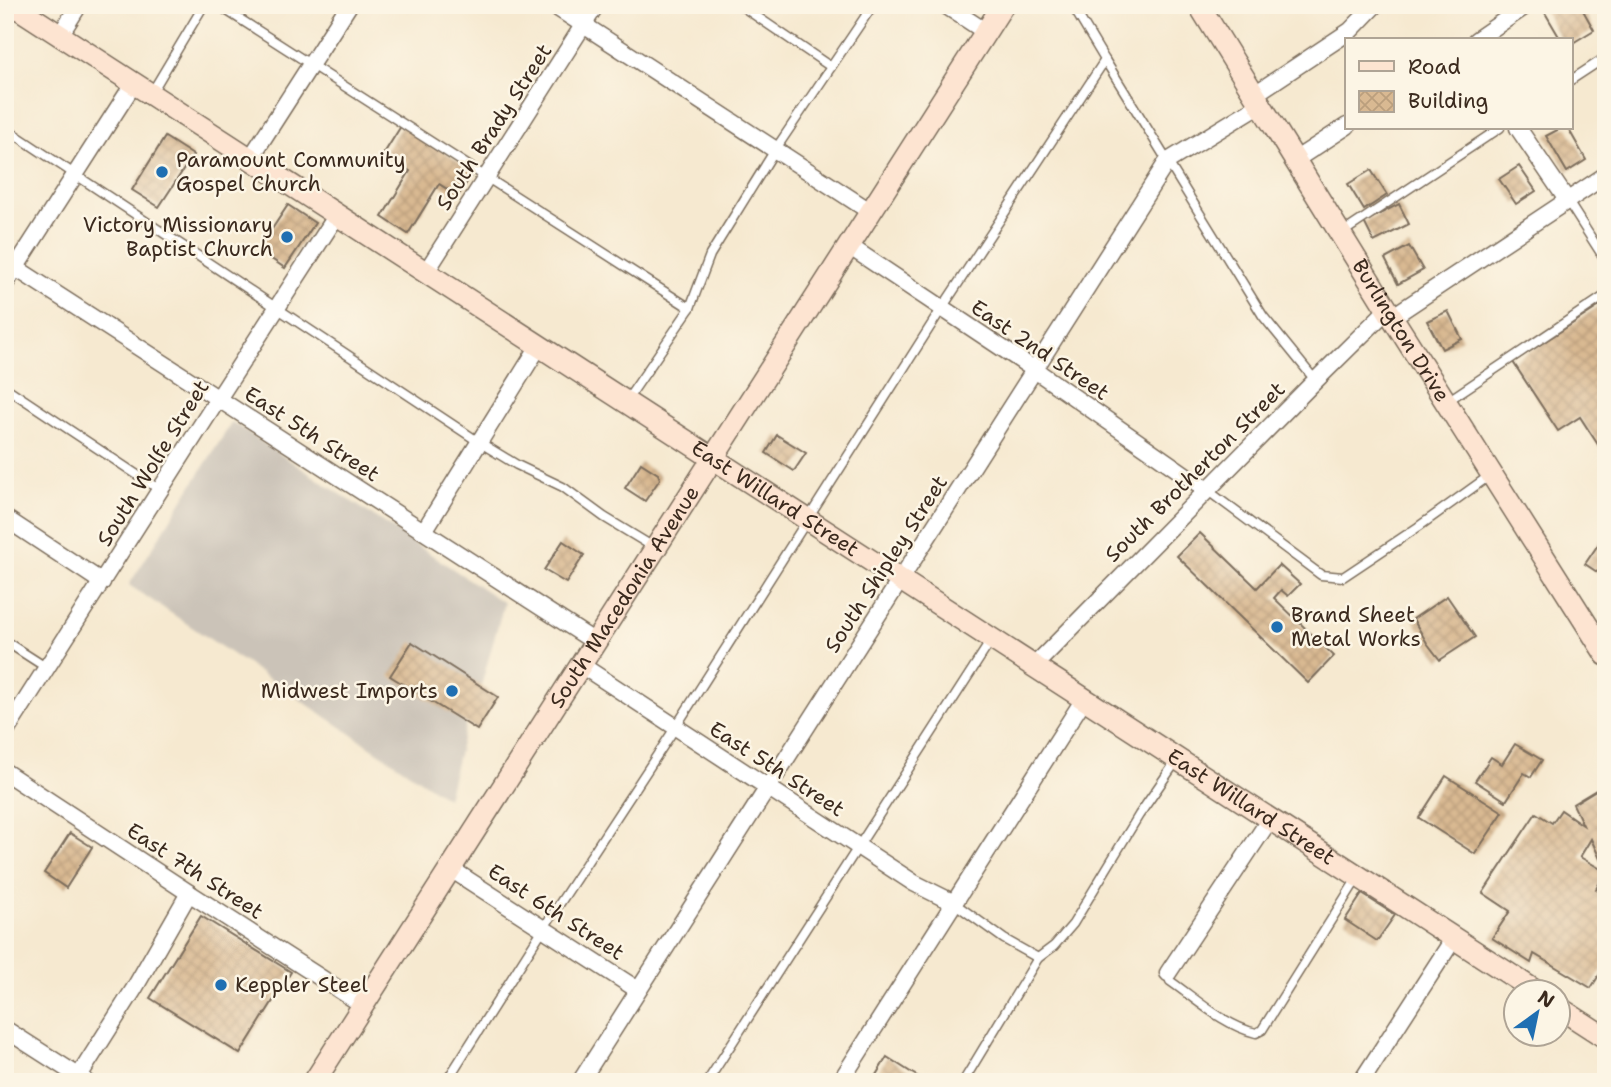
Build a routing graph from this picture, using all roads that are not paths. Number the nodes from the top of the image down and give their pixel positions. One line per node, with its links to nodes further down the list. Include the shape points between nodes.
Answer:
1 (13, 5): 18 (street, East Willard Street)
2 (79, 5): 18 (street)
3 (204, 5): 25 (lane)
4 (218, 5): 22 (lane)
5 (348, 5): 22 (street)
6 (553, 5): 16 (street)
7 (596, 5): 16 (street, South Brady Street)
8 (740, 5): 23 (lane)
9 (873, 5): 23 (lane)
10 (944, 5): 17 (street)
11 (1003, 5): 17 (street, South Macedonia Avenue)
12 (1072, 5): 21 (lane)
13 (1199, 5): 26 (street, Burlington Drive)
14 (1375, 5): 26 (street, South Shipley Street, via 1350,31)
15 (1527, 5): 19 (street)
16 (583, 25): 31 (street); 37 (street, South Brady Street)
17 (986, 32): 39 (street, South Macedonia Avenue)
18 (60, 35): 25 (street, East Willard Street)
19 (1479, 38)
20 (1606, 57): 24 (lane)
21 (1105, 60): 34 (lane); 50 (lane)
22 (310, 65): 32 (street); 37 (lane)
23 (831, 67): 31 (lane)
24 (1572, 79)
25 (142, 89): 32 (street, East Willard Street); 35 (street)
26 (1258, 99): 33 (street, Burlington Drive); 34 (street, South Shipley Street)
27 (1345, 127): 33 (street)
28 (5, 128): 35 (lane)
29 (1497, 130): 41 (lane)
30 (1519, 130): 38 (street)
31 (775, 150): 39 (street); 49 (lane, via 710,255)
32 (250, 159): 40 (street, East Willard Street)
33 (1295, 160): 41 (street, Burlington Drive)
34 (1168, 161): 53 (street, South Shipley Street); 54 (lane, via 1263,316)
35 (76, 174): 44 (street); 48 (lane)
36 (1606, 175): 38 (street, South Brotherton Street)
37 (486, 178): 45 (street, South Brady Street); 49 (lane)
38 (1567, 200): 43 (lane); 51 (street, South Brotherton Street)
39 (871, 212): 42 (street, South Macedonia Avenue)
40 (337, 215): 45 (street, East Willard Street); 48 (street, South Wolfe Street)
41 (1340, 234): 51 (street, Burlington Drive)
42 (849, 246): 50 (street, East 2nd Street); 60 (street, South Macedonia Avenue)
43 (1606, 261)
44 (10, 265): 46 (street); 56 (street, East 5th Street)
45 (426, 272): 52 (street, East Willard Street)
46 (5, 285)
47 (1606, 295): 58 (lane)
48 (276, 308): 56 (street, South Wolfe Street); 59 (lane)
49 (690, 308): 57 (lane)
50 (942, 308): 53 (street, East 2nd Street); 65 (lane)
51 (1389, 313): 54 (street, South Brotherton Street); 58 (street, Burlington Drive)
52 (539, 346): 57 (street, East Willard Street); 59 (street)
53 (1035, 370): 63 (street, East 2nd Street); 68 (street, South Shipley Street)
54 (1315, 380): 63 (street, South Brotherton Street)
55 (5, 387): 62 (lane)
56 (218, 399): 62 (street, South Wolfe Street); 66 (street, East 5th Street)
57 (626, 402): 60 (street, East Willard Street)
58 (1446, 402): 61 (street, Burlington Drive)
59 (479, 442): 66 (street); 67 (lane, via 563,487)
60 (713, 459): 65 (street, East Willard Street); 67 (street, South Macedonia Avenue)
61 (1492, 474): 63 (lane, via 1343,577 1321,575); 73 (street, Burlington Drive)
62 (160, 490): 69 (street, South Wolfe Street)
63 (1207, 490): 75 (street, South Brotherton Street)
64 (5, 518): 69 (street)
65 (807, 520): 68 (street, East Willard Street); 78 (lane)
66 (424, 531): 72 (street, East 5th Street)
67 (656, 549): 72 (street, South Macedonia Avenue)
68 (900, 580): 70 (street, East Willard Street); 82 (street, South Shipley Street)
69 (102, 582): 76 (street, South Wolfe Street)
70 (992, 639): 75 (street, East Willard Street); 84 (lane)
71 (5, 641): 76 (lane)
72 (595, 642): 74 (street, South Macedonia Avenue)
73 (1606, 655)
74 (580, 665): 78 (street, East 5th Street); 85 (street, South Macedonia Avenue)
75 (1034, 666): 77 (street, East Willard Street)
76 (47, 668): 79 (street, South Wolfe Street)
77 (1084, 699): 80 (street, East Willard Street); 88 (street)
78 (676, 728): 82 (street, East 5th Street); 89 (lane)
79 (5, 733)
80 (1177, 760): 83 (street, East Willard Street); 91 (lane, via 1073,924)
81 (5, 772): 87 (street, East 7th Street)
82 (767, 788): 84 (street, East 5th Street); 94 (street, South Shipley Street)
83 (1270, 819): 86 (street, East Willard Street); 92 (street)
84 (858, 847): 88 (street, East 5th Street); 103 (lane)
85 (451, 869): 89 (street, East 6th Street); 95 (street, South Macedonia Avenue)
86 (1358, 877): 90 (street, East Willard Street); 92 (lane, via 1262,1030 1245,1031 1227,1022 1170,981)
87 (189, 893): 95 (street, East 7th Street); 99 (street)
88 (954, 903): 91 (lane); 104 (street)
89 (543, 929): 94 (street, East 6th Street); 101 (lane)
90 (1454, 939): 93 (street, East Willard Street); 106 (street)
91 (1038, 958): 105 (lane)
92 (1168, 974)
93 (1514, 978)
94 (638, 990): 102 (street, South Shipley Street)
95 (363, 1005): 100 (street, South Macedonia Avenue)
96 (1572, 1016): 98 (street)
97 (5, 1029): 99 (street)
98 (1606, 1038)
99 (83, 1079)
100 (320, 1080)
101 (446, 1082)
102 (579, 1082)
103 (708, 1082)
104 (840, 1082)
105 (962, 1082)
106 (1361, 1082)

